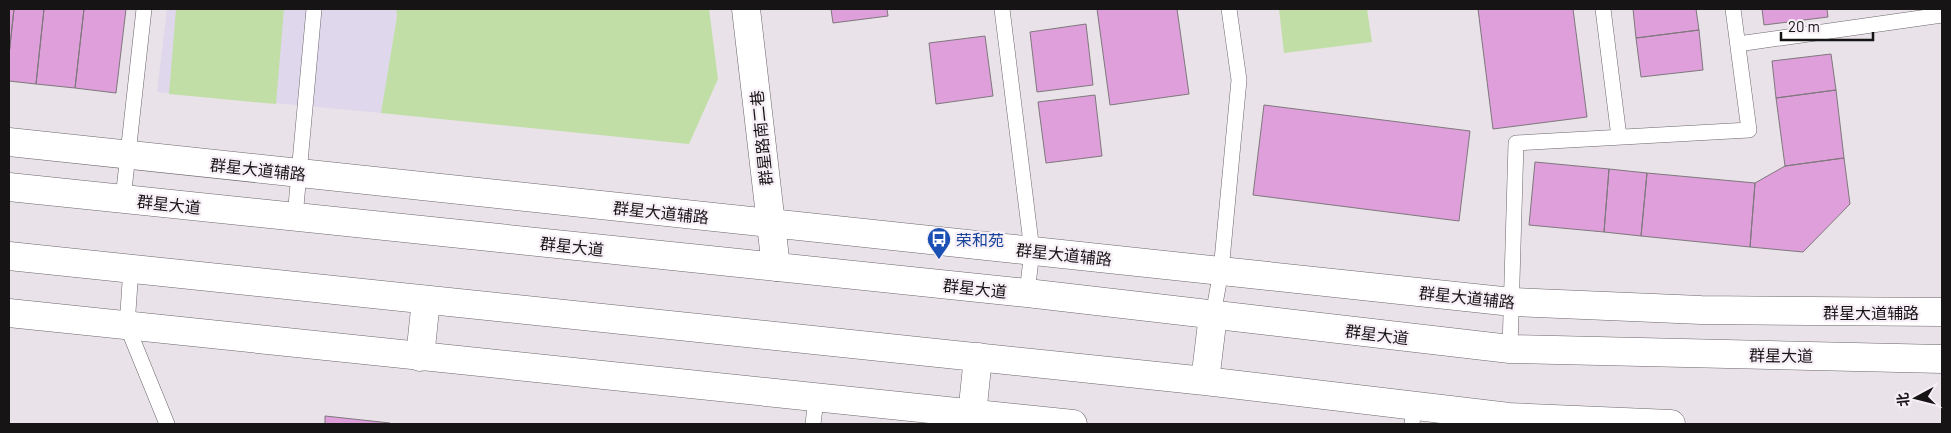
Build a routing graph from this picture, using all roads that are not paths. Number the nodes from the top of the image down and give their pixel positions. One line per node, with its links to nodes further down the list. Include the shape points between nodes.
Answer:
1 (144, 9): 12 (lane)
2 (314, 9): 13 (lane)
3 (746, 9): 17 (main road, 群星路南二巷)
4 (1002, 9): 18 (lane)
5 (1229, 9): 22 (lane, via 1239,80)
6 (1603, 9): 10 (lane)
7 (1733, 9): 9 (lane)
8 (1942, 15): 9 (lane)
9 (1738, 44): 10 (lane, via 1749,130)
10 (1619, 137): 25 (lane, via 1516,143)
11 (9, 142): 12 (main road, 群星大道辅路)
12 (128, 155): 13 (main road, 群星大道辅路); 15 (lane)
13 (299, 173): 16 (lane); 17 (main road, 群星大道辅路)
14 (9, 187): 15 (main road, 群星大道)
15 (123, 199): 16 (main road, 群星大道)
16 (295, 217): 20 (main road, 群星大道)
17 (771, 223): 18 (main road, 群星大道辅路); 20 (main road, 群星路南二巷)
18 (1032, 251): 22 (main road, 群星大道辅路); 23 (lane)
19 (9, 256): 21 (main road)
20 (776, 267): 23 (main road, 群星大道)
21 (131, 268): 24 (main road); 29 (lane)
22 (1221, 271): 25 (main road, 群星大道辅路); 28 (lane)
23 (1027, 293): 28 (main road, 群星大道)
24 (426, 300): 31 (main road); 32 (main road)
25 (1512, 302): 26 (main road, 群星大道辅路, via 1701,310); 30 (lane)
26 (1942, 312)
27 (9, 313): 29 (main road)
28 (1213, 315): 30 (main road, 群星大道); 34 (main road)
29 (127, 326): 31 (main road); 38 (lane)
30 (1510, 349): 33 (main road, 群星大道)
31 (420, 357): 35 (main road)
32 (978, 357): 34 (main road); 37 (main road)
33 (1942, 359)
34 (1205, 381): 36 (main road)
35 (814, 411): 37 (main road)
36 (1413, 416): 40 (main road)
37 (968, 420): 39 (main road)
38 (167, 424)
39 (1073, 424)
40 (1671, 424)

